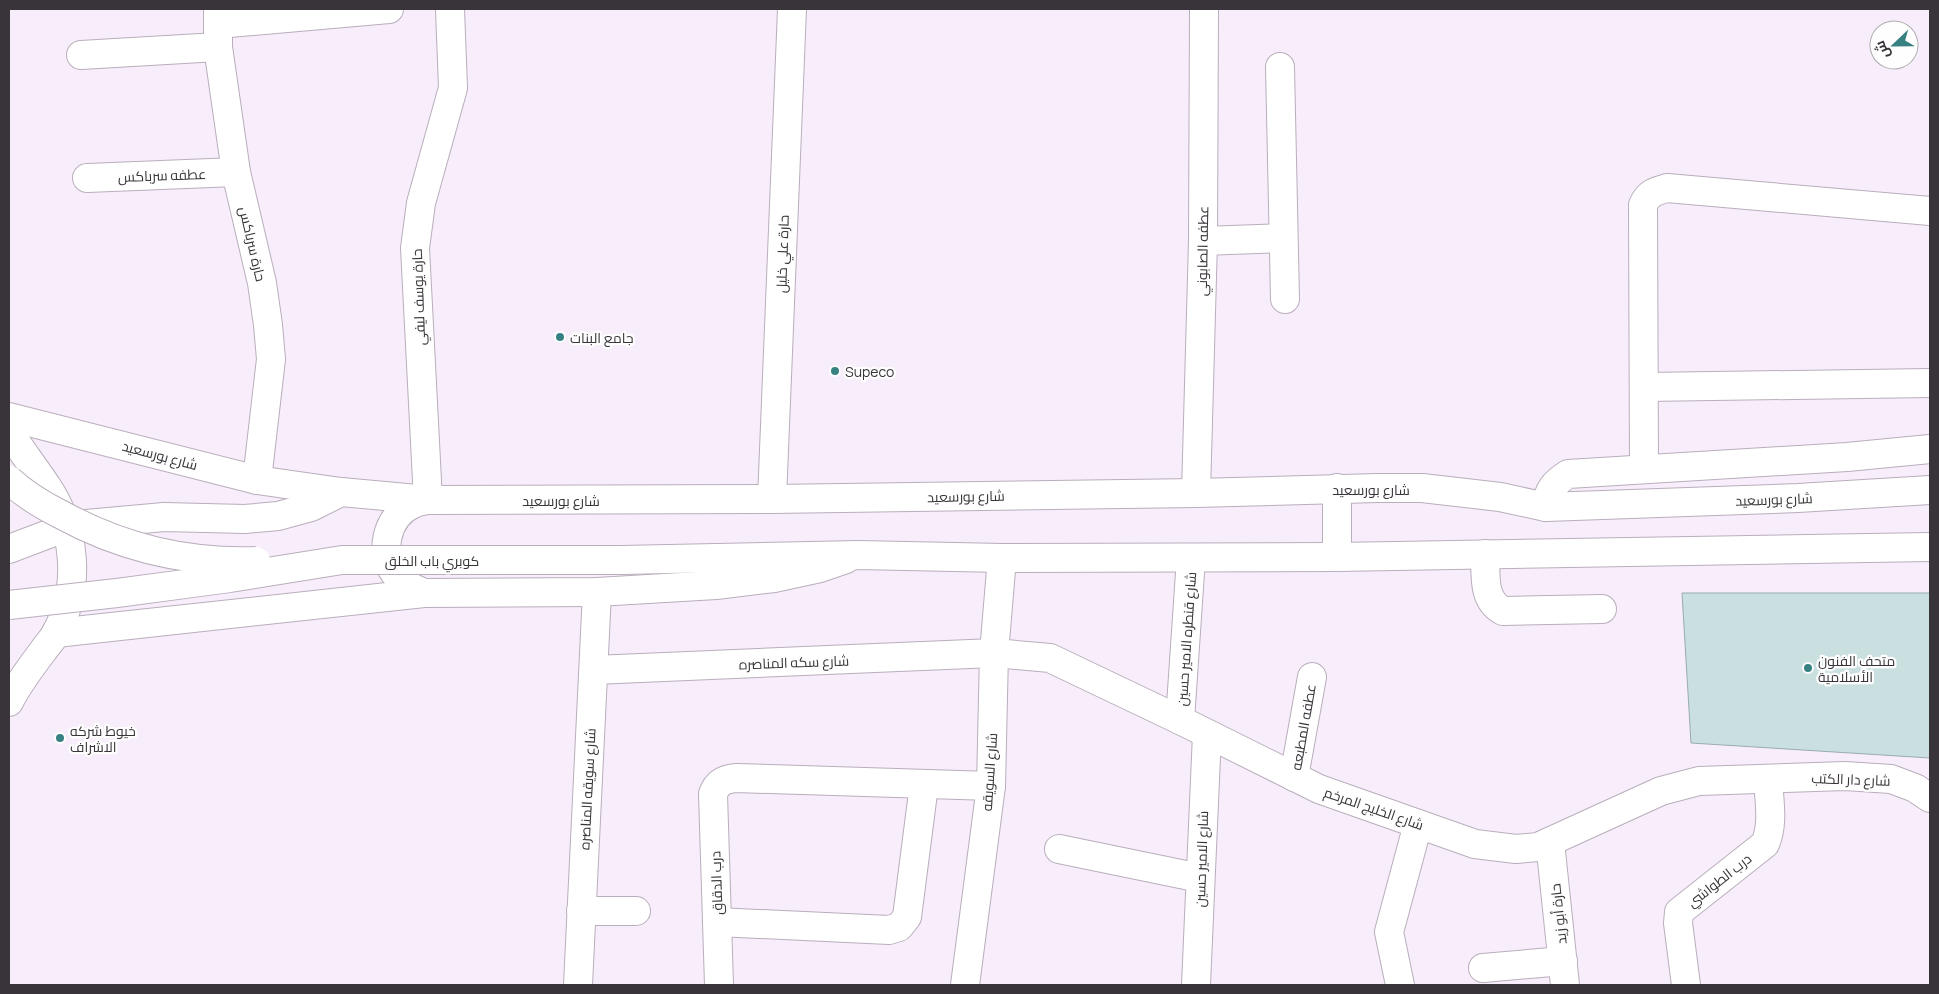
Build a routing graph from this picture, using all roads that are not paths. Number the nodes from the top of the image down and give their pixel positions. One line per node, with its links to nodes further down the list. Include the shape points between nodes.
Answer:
1 (389, 9): 5 (street)
2 (450, 9): 27 (street, حارة يوسف ليفي, via 453,88 421,203 415,248)
3 (792, 9): 26 (street, حارة علي خليل)
4 (1204, 9): 12 (street, عطفه الصابوني)
5 (218, 26): 6 (street); 8 (street, حارة سرباكس)
6 (81, 55)
7 (1280, 67): 11 (street)
8 (236, 172): 9 (street, عطفه سرباكس); 21 (street, حارة سرباكس, via 262,283 271,359)
9 (87, 178)
10 (1930, 210): 15 (street, via 1667,188 1654,192 1646,198 1644,205)
11 (1284, 238): 12 (street); 13 (street)
12 (1203, 240): 25 (street, عطفه الصابوني)
13 (1285, 299)
14 (1930, 383): 15 (street)
15 (1645, 387): 19 (street)
16 (9, 416): 21 (street, شارع بورسعيد)
17 (9, 431): 29 (street, via 48,488)
18 (1930, 449): 19 (street)
19 (1644, 469): 28 (street, via 1568,474 1556,481 1548,493)
20 (9, 480): 37 (street, bridge, via 49,508 89,530 159,553 235,562)
21 (257, 480): 24 (street, شارع بورسعيد)
22 (1337, 488): 25 (street, شارع بورسعيد); 28 (street, شارع بورسعيد, via 1422,488 1500,497); 34 (street)
23 (1930, 490): 28 (street, شارع بورسعيد)
24 (341, 492): 27 (street, شارع بورسعيد); 29 (street, via 311,507 278,516 164,517)
25 (1196, 493): 26 (street, شارع بورسعيد)
26 (772, 499): 27 (street, شارع بورسعيد)
27 (428, 500): 39 (street, via 399,514 390,528 386,544 388,561 396,576)
28 (1546, 507)
29 (67, 527): 31 (street); 42 (street, via 73,565 69,597)
30 (1930, 547): 33 (street)
31 (9, 549)
32 (858, 554): 35 (street); 37 (street, كوبري باب الخلق, bridge, via 621,560); 38 (street, via 820,568 774,578)
33 (1485, 554): 34 (street); 41 (street, via 1486,591 1492,602 1503,611)
34 (1337, 557): 36 (street)
35 (1002, 558): 36 (street); 43 (street, شارع السويقه)
36 (1192, 558): 47 (street, شارع قنطره الامير حسين)
37 (342, 560): 40 (street, كوبري باب الخلق, bridge, via 220,580)
38 (597, 592): 39 (street); 44 (street, شارع سويقه المناصره)
39 (424, 593): 42 (street)
40 (9, 605)
41 (1602, 610)
42 (56, 633): 46 (street)
43 (994, 654): 44 (street, شارع سكه المناصره); 47 (street, شارع الخليج المرخم, via 1050,658); 52 (street, شارع السويقه)
44 (594, 670): 58 (street, شارع سويقه المناصره)
45 (1312, 677): 49 (street, عطفه المطبعه)
46 (9, 702)
47 (1180, 720): 48 (street, شارع الخليج المرخم)
48 (1206, 734): 49 (street, شارع الخليج المرخم); 57 (street, شارع الامير حسين)
49 (1294, 777): 54 (street, شارع الخليج المرخم)
50 (1768, 779): 53 (street, شارع دار الكتب, via 1845,776 1891,779); 55 (street, شارع الخليج المرخم, via 1699,781 1661,792); 68 (street, درب الطواشي, via 1771,823 1765,844 1679,912)
51 (924, 784): 52 (street, درب الدقاق); 60 (street, درب الدقاق, via 907,918 899,926 889,930); 60 (street, درب الدقاق, via 736,778 720,782 713,794)
52 (991, 786): 65 (street, شارع السويقه)
53 (1930, 798)
54 (1418, 824): 55 (street, شارع الخليج المرخم, via 1476,844 1516,849); 67 (street, via 1389,932)
55 (1550, 842): 62 (street, حارة أبو زيد)
56 (1059, 849): 57 (street)
57 (1200, 878): 66 (street, شارع الامير حسين)
58 (581, 911): 59 (street); 63 (street, شارع سويقه المناصره)
59 (636, 911)
60 (717, 922): 64 (street)
61 (1483, 968): 62 (street)
62 (1564, 973)
63 (578, 985)
64 (719, 985)
65 (965, 985)
66 (1196, 985)
67 (1400, 985)
68 (1686, 985)

